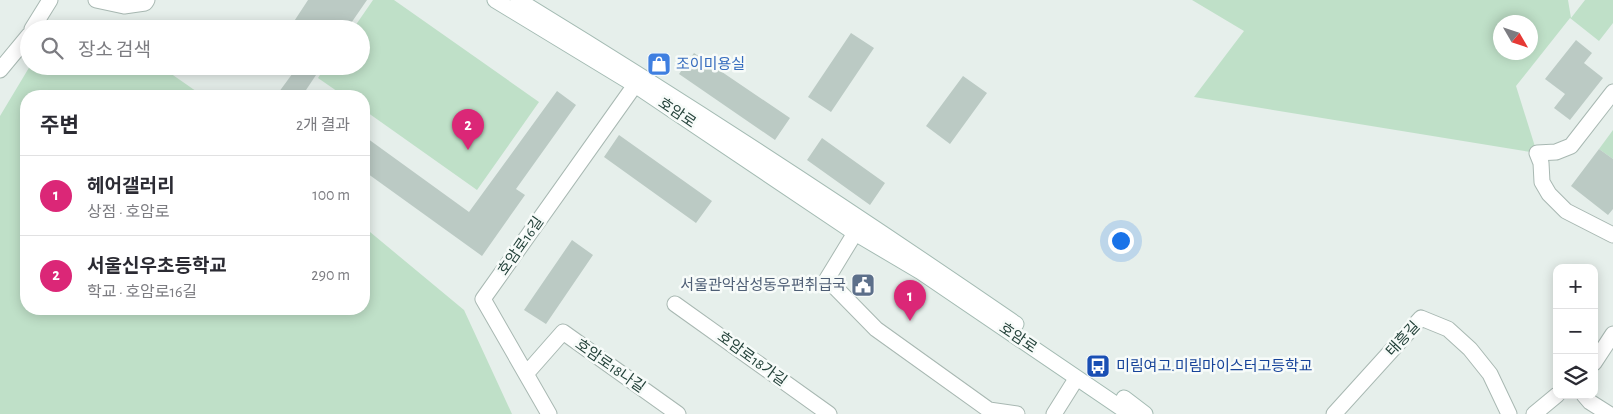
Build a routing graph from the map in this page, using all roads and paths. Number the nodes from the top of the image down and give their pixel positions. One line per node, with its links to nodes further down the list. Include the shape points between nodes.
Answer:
1 (50, 0): 6 (street)
2 (96, 0): 3 (street, via 124,6)
3 (147, 0)
4 (495, 0): 9 (street, 호암로)
5 (518, 0): 26 (street, via 893,240)
6 (38, 20)
7 (20, 46): 8 (street)
8 (0, 70)
9 (635, 85): 11 (street, 호암로); 16 (street, 호암로16길, via 483,298)
10 (1613, 92): 12 (street, via 1571,146 1556,152 1537,153 1542,182 1549,194 1566,211)
11 (855, 233): 17 (street, 호암로, via 921,272); 23 (street, via 827,279 876,329 980,405 989,410)
12 (1613, 235)
13 (675, 304): 22 (street, 호암로18가길)
14 (1613, 334): 15 (street)
15 (1598, 357)
16 (526, 374): 20 (street, 호암로16길); 21 (street, 호암로18나길, via 563,332)
17 (1076, 378): 24 (street); 25 (street, 호암로)
18 (1553, 399): 29 (street)
19 (1587, 399): 30 (street)
20 (549, 414)
21 (678, 414)
22 (829, 414)
23 (1017, 414)
24 (1054, 414)
25 (1130, 414)
26 (1145, 414)
27 (1334, 414): 28 (street, 태흥길, via 1421,318 1448,329 1470,349 1490,374)
28 (1509, 414)
29 (1534, 414)
30 (1609, 414)

